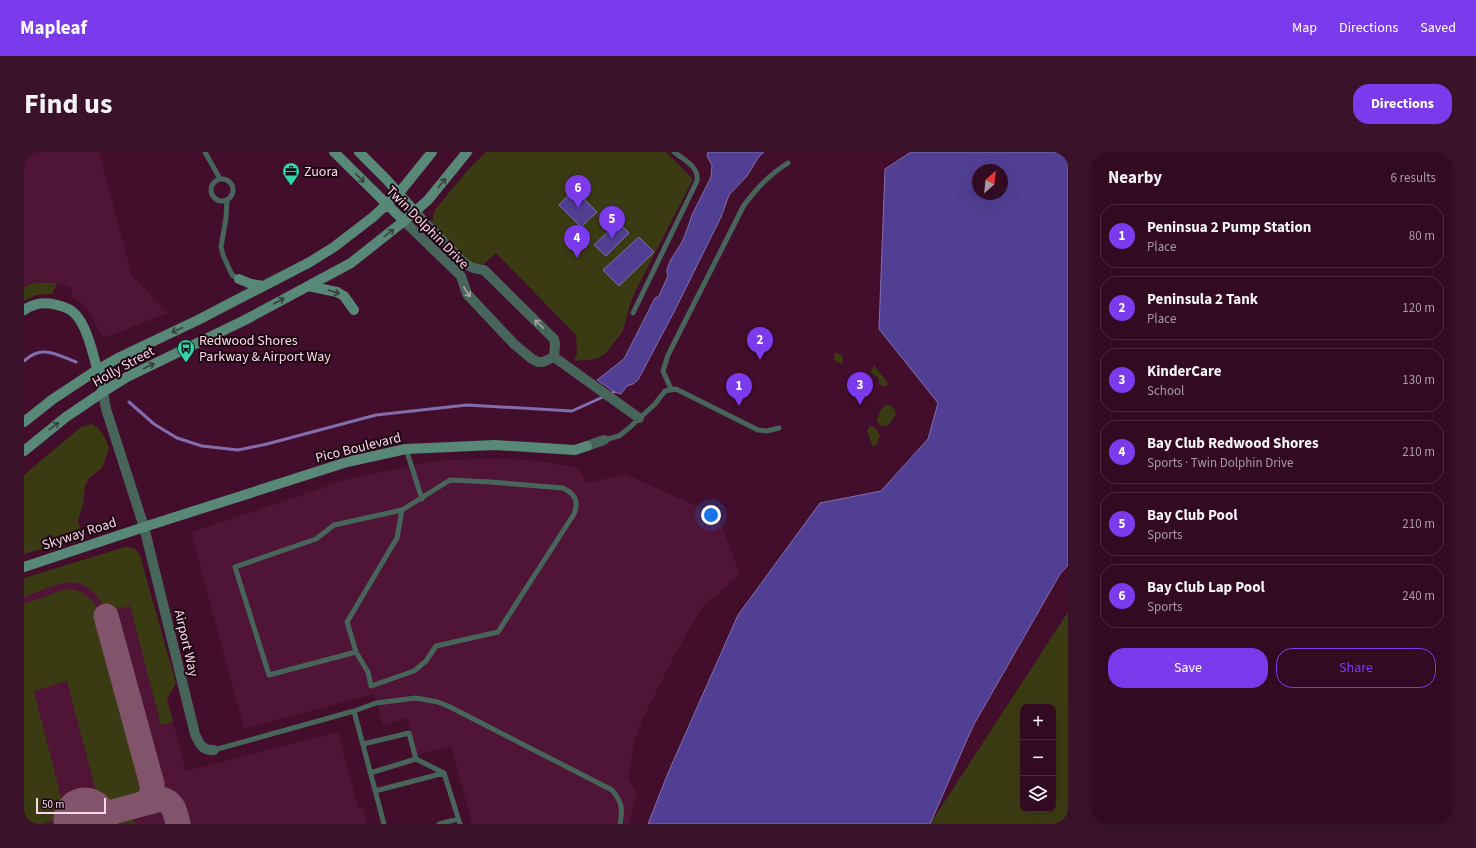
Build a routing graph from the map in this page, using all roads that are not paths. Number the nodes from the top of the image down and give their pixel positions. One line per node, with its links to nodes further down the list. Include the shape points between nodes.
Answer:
1 (205, 152): 8 (lane)
2 (334, 152): 11 (main road, Twin Dolphin Drive, one-way to 11)
3 (359, 152): 9 (main road, Twin Dolphin Drive)
4 (432, 152): 9 (main road, Holly Street)
5 (467, 152): 12 (main road, Holly Street, one-way to 5)
6 (674, 152): 19 (lane, via 695,168 697,181)
7 (788, 163): 22 (lane, via 758,186 744,205 668,355 663,371)
8 (220, 179): 10 (lane, via 228,180 232,185 232,195); 10 (lane, via 213,182 211,192 216,200)
9 (399, 193): 11 (main road, Holly Street); 12 (main road, Twin Dolphin Drive)
10 (226, 200): 14 (lane, via 221,247 232,275)
11 (386, 205): 13 (main road, Twin Dolphin Drive); 15 (main road, Holly Street, via 329,250)
12 (415, 212): 13 (main road, Holly Street); 20 (street, Twin Dolphin Drive, one-way to 12, via 554,339 484,270 475,270 462,261)
13 (404, 222): 16 (main road, Holly Street, one-way to 13, via 351,263); 20 (street, Twin Dolphin Drive, one-way to 20, via 461,276 467,294 514,344 538,362)
14 (239, 279): 15 (main road)
15 (264, 286): 21 (main road, Holly Street, one-way to 21)
16 (308, 286): 18 (main road, one-way to 18, via 337,292 344,296); 23 (main road, Holly Street, one-way to 16)
17 (24, 310): 21 (main road, via 35,305 50,304 74,312 84,326)
18 (354, 310)
19 (633, 313)
20 (554, 357): 24 (street)
21 (97, 370): 23 (main road); 25 (main road, Holly Street)
22 (671, 389): 24 (lane, via 665,391); 26 (lane, via 676,389 758,430)
23 (102, 392): 30 (main road, Holly Street, one-way to 23); 33 (street, Airport Way)
24 (639, 418): 27 (lane, via 619,436)
25 (24, 422)
26 (779, 428)
27 (604, 440): 28 (street)
28 (587, 446): 29 (main road, Pico Boulevard, via 576,450 495,445)
29 (406, 448): 31 (lane); 33 (main road, Pico Boulevard, via 346,462)
30 (24, 451)
31 (422, 499): 32 (lane); 35 (lane, via 450,480 491,482 563,488 571,492 576,499 577,507 498,632 436,646 426,661 414,671 371,686 368,672)
32 (402, 510): 35 (lane, via 397,538 347,622); 35 (lane, via 334,525 316,539 236,567 269,675)
33 (144, 527): 34 (main road, Skyway Road); 38 (street, Airport Way, via 195,734 202,747)
34 (24, 567)
35 (356, 652)
36 (354, 711): 37 (lane); 38 (lane, Airport Way); 46 (lane, Airport Way, via 376,703 416,698 450,707 612,790 621,802)
37 (363, 744): 39 (lane, via 408,733); 40 (lane)
38 (214, 750)
39 (416, 759): 40 (lane); 41 (lane)
40 (370, 773): 42 (lane)
41 (444, 773): 42 (lane); 43 (lane)
42 (375, 791): 44 (lane)
43 (459, 821): 45 (lane)
44 (384, 824)
45 (439, 824)
46 (620, 824)

